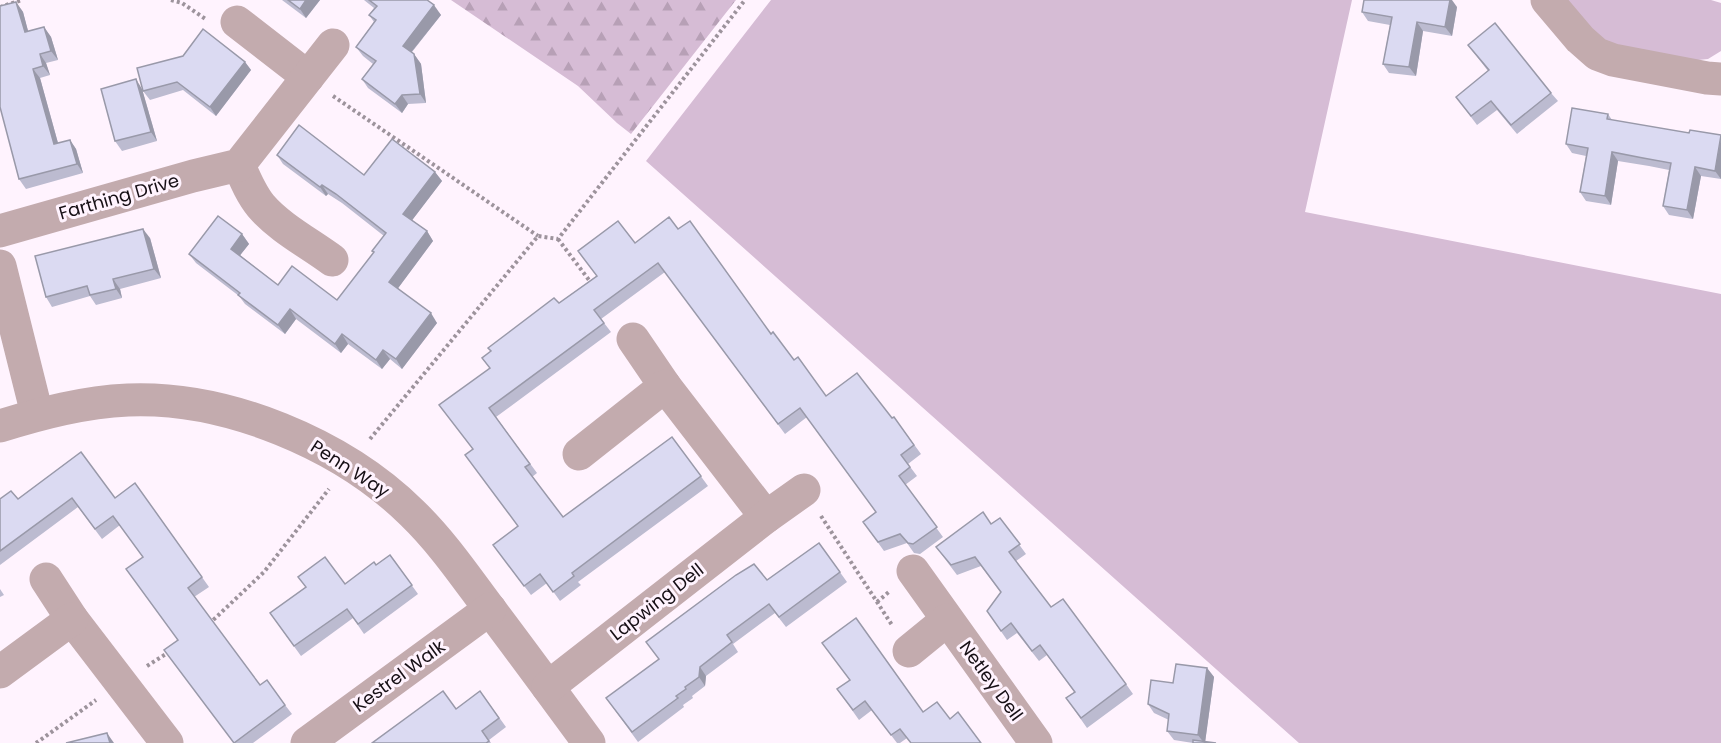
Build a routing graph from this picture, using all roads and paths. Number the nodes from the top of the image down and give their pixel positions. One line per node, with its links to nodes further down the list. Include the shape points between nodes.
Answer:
1 (22, 0): 4 (path)
2 (745, 0): 12 (path)
3 (1546, 0): 8 (street, via 1597,54)
4 (0, 7)
5 (237, 22): 7 (street)
6 (333, 45): 7 (street)
7 (308, 77): 9 (street); 11 (path)
8 (1721, 79)
9 (239, 165): 10 (street, Farthing Drive); 13 (street, via 262,206)
10 (0, 231)
11 (538, 236): 12 (path); 21 (path)
12 (558, 239): 15 (path)
13 (332, 260)
14 (0, 266): 18 (street)
15 (592, 285)
16 (633, 339): 17 (street)
17 (665, 386): 20 (street); 23 (street)
18 (38, 414): 19 (street, Penn Way); 21 (street, Penn Way, via 129,400 179,402 273,426)
19 (0, 426)
20 (579, 454)
21 (349, 464): 26 (street, Penn Way, via 412,512); 29 (path, via 264,572)
22 (804, 490): 23 (street, Lapwing Dell); 31 (path)
23 (766, 517): 34 (street, Lapwing Dell)
24 (913, 571): 28 (street, Netley Dell)
25 (46, 579): 27 (street)
26 (490, 609): 34 (street, Penn Way); 37 (street, Kestrel Walk)
27 (72, 619): 32 (street); 33 (street)
28 (947, 620): 31 (street); 39 (street, Netley Dell)
29 (205, 629)
30 (177, 647): 33 (path)
31 (909, 651)
32 (0, 672)
33 (121, 682): 35 (path); 36 (street)
34 (548, 687): 38 (street, Penn Way)
35 (36, 743)
36 (167, 743)
37 (308, 743)
38 (589, 743)
39 (1036, 743)

